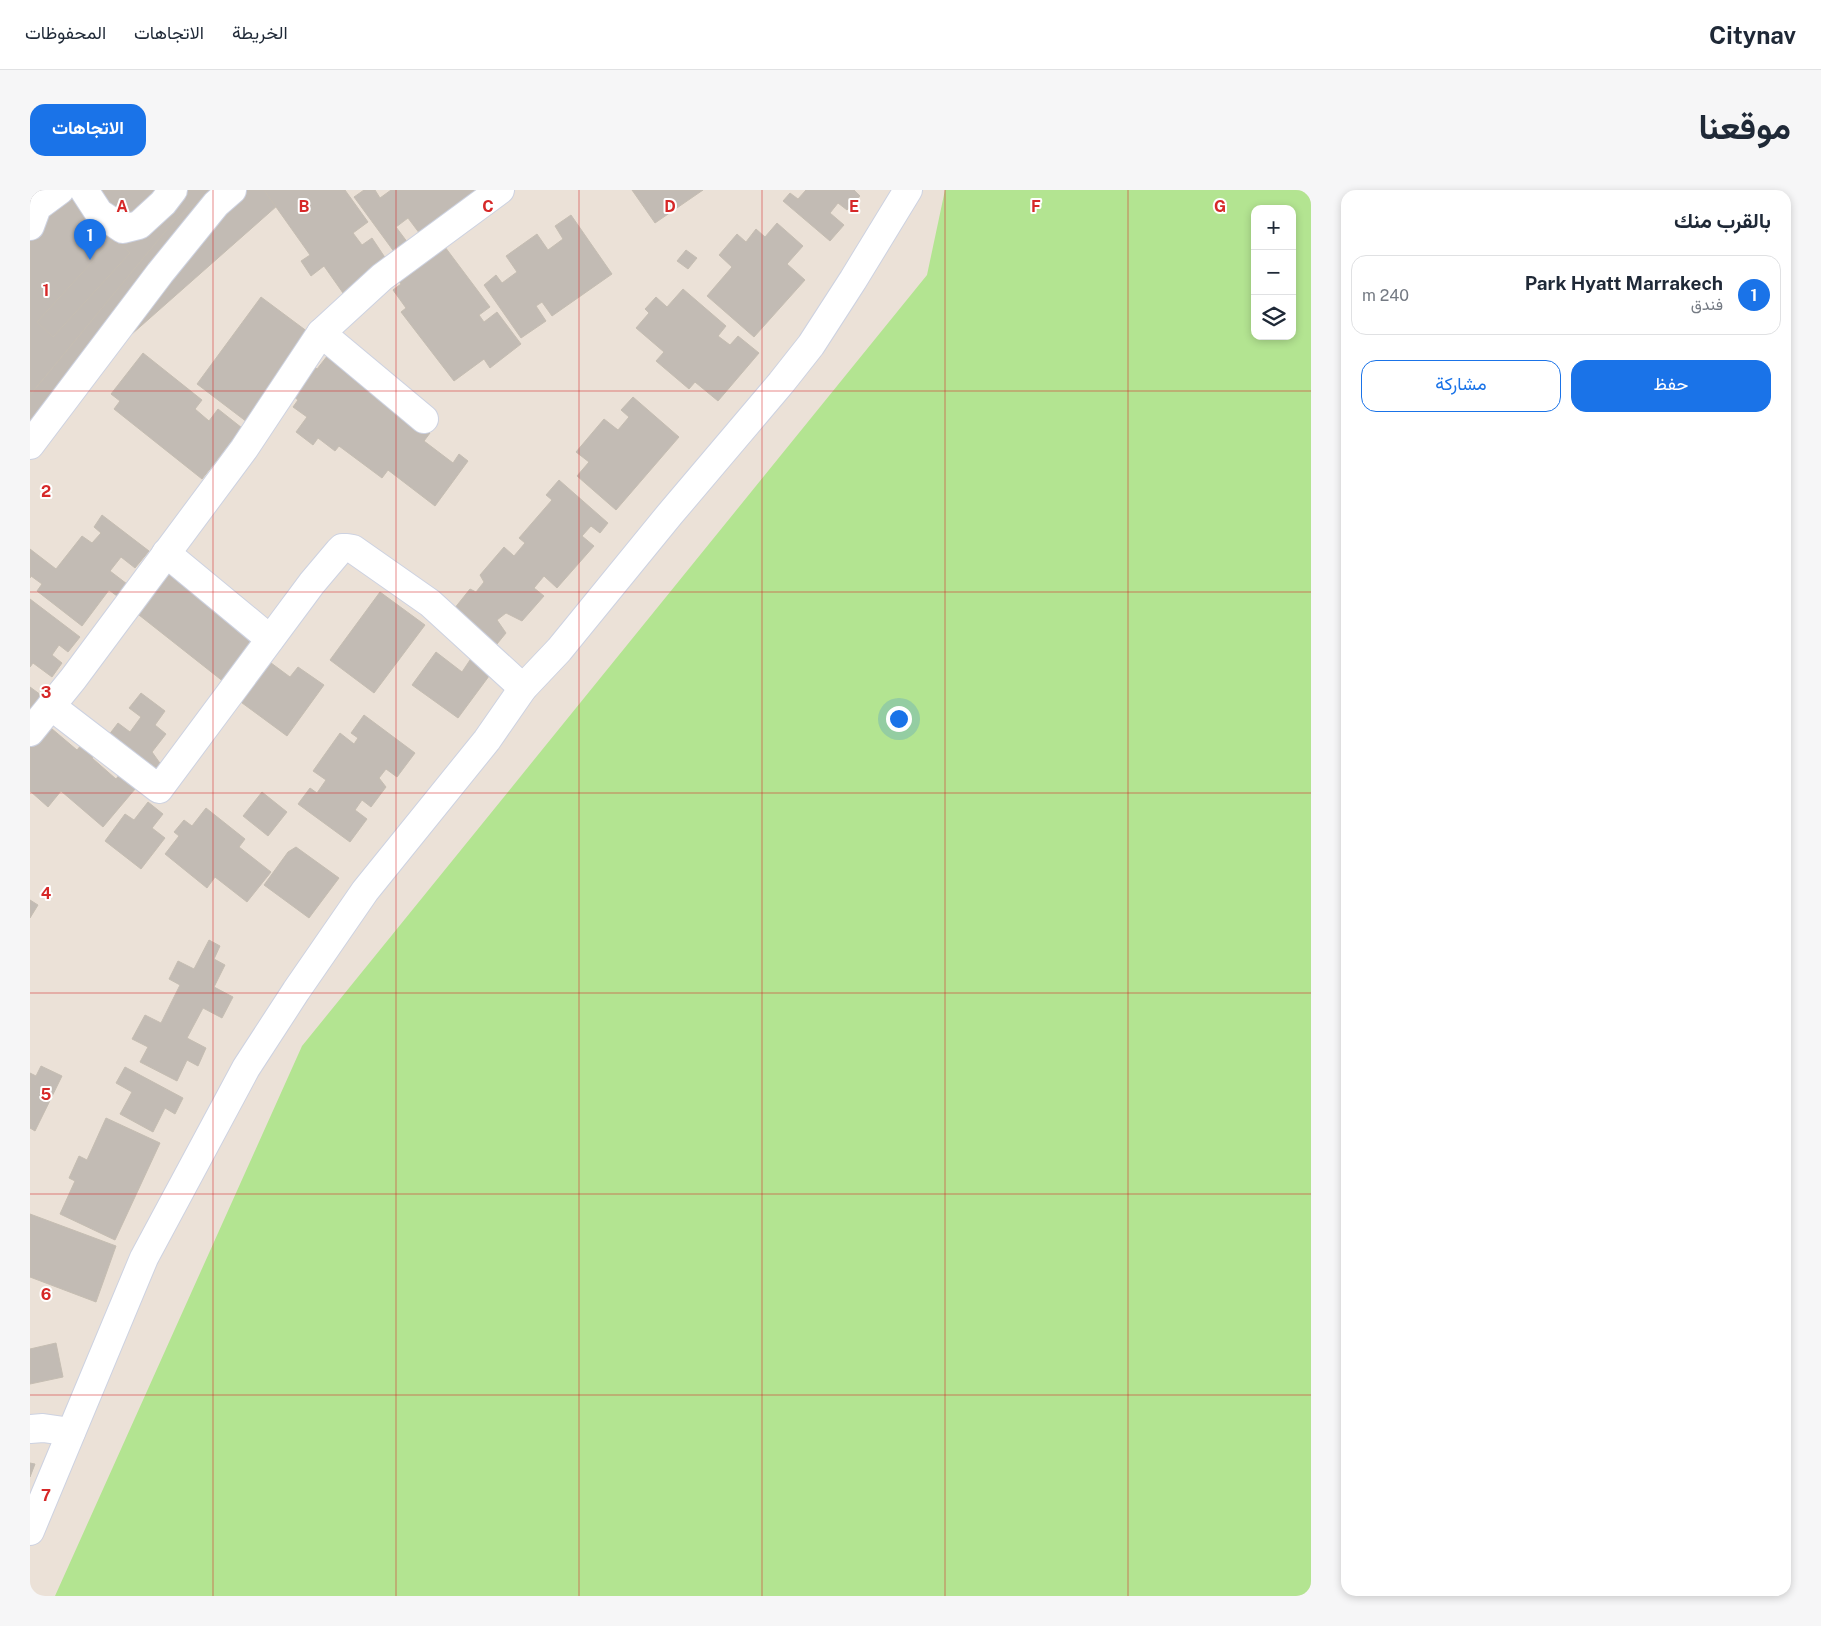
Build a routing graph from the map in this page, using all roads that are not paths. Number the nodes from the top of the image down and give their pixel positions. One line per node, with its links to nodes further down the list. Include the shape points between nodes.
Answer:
1 (60, 190): 7 (street, via 37,207)
2 (84, 190): 3 (street, via 100,212 123,229 139,225)
3 (174, 190)
4 (232, 190): 10 (street, via 216,204 160,273)
5 (500, 190): 8 (street, via 382,277)
6 (908, 190): 13 (street, via 811,345 559,650)
7 (30, 226)
8 (321, 333): 9 (street); 11 (street, via 244,449)
9 (424, 419)
10 (30, 445)
11 (166, 553): 12 (street); 14 (street)
12 (270, 639): 13 (street, via 339,551 342,548 353,549 430,603); 14 (street, via 159,789)
13 (523, 688): 17 (street, via 486,740 365,891 246,1068 144,1258)
14 (51, 706): 15 (street)
15 (30, 732)
16 (30, 1429): 17 (street)
17 (70, 1432): 18 (street)
18 (30, 1531)

